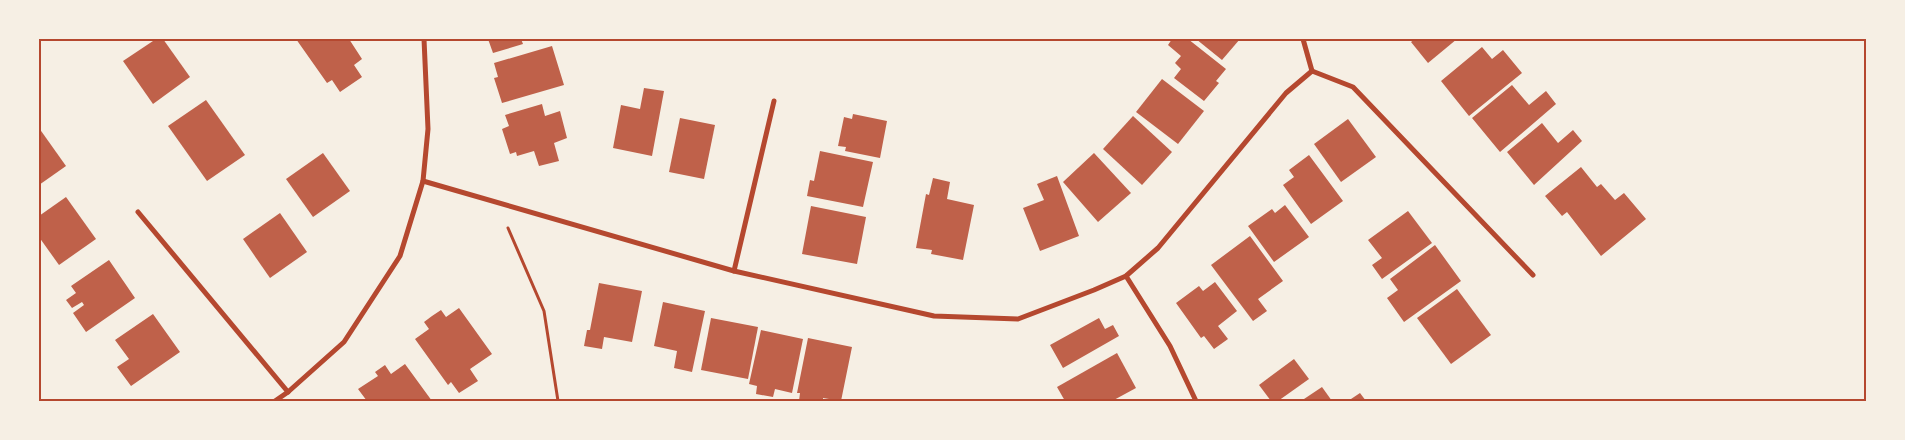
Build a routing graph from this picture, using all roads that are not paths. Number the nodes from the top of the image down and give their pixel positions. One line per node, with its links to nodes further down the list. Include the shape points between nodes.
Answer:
1 (424, 39): 5 (street, via 428,129)
2 (1303, 39): 3 (street)
3 (1312, 71): 8 (street, via 1353,87); 9 (street, via 1286,93 1158,248)
4 (774, 101): 7 (street)
5 (423, 181): 7 (street); 10 (street, via 400,256 344,342)
6 (138, 212): 10 (street)
7 (734, 271): 9 (street, via 934,316 1018,319)
8 (1532, 275)
9 (1126, 276): 12 (street, via 1170,346)
10 (288, 392): 11 (street)
11 (275, 401)
12 (1196, 401)

